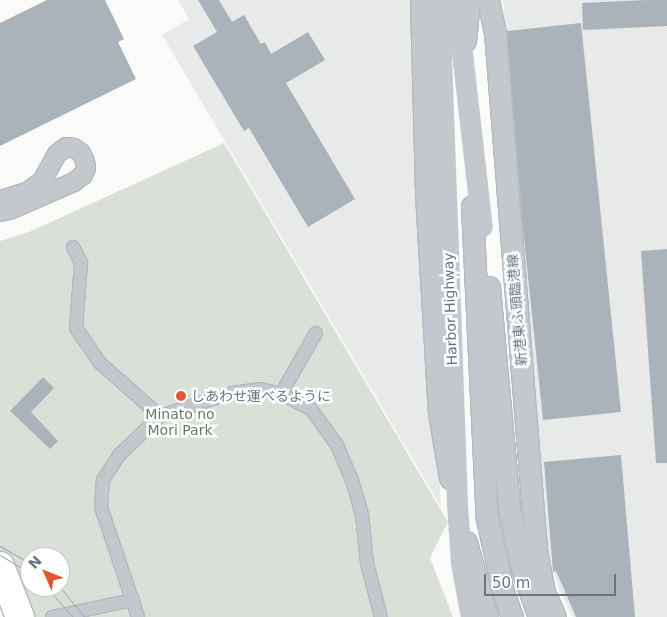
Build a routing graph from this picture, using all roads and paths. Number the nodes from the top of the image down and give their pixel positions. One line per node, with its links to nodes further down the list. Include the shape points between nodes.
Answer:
1 (421, 0): 23 (street, bridge, via 426,194 438,413 447,468)
2 (439, 0): 21 (street, Harbor Highway, bridge, via 457,504)
3 (450, 0): 22 (street, Harbor Highway, via 467,506 471,558)
4 (456, 0): 25 (street, bridge, via 495,340 509,508 523,573)
5 (469, 0): 24 (street, via 464,51 486,519 502,592)
6 (488, 0): 26 (street, 新港東ふ頭臨港線, via 495,32 536,550 544,592)
7 (0, 200): 8 (street, via 27,192 42,181 57,154 66,148 74,148 81,153 86,168 74,182)
8 (0, 212)
9 (73, 247): 12 (street, via 81,263 76,328 100,363)
10 (316, 333): 11 (street)
11 (281, 394): 12 (street, via 261,389 232,392); 20 (street, via 311,409 337,445 362,514 367,563)
12 (160, 416): 15 (street, via 118,455 103,480 101,507)
13 (0, 566): 17 (highway)
14 (0, 593): 16 (highway)
15 (133, 600): 18 (street); 19 (street)
16 (9, 617)
17 (20, 617)
18 (52, 617)
19 (138, 617)
20 (381, 617)
21 (471, 617)
22 (481, 617)
23 (487, 617)
24 (512, 617)
25 (539, 617)
26 (556, 617)

